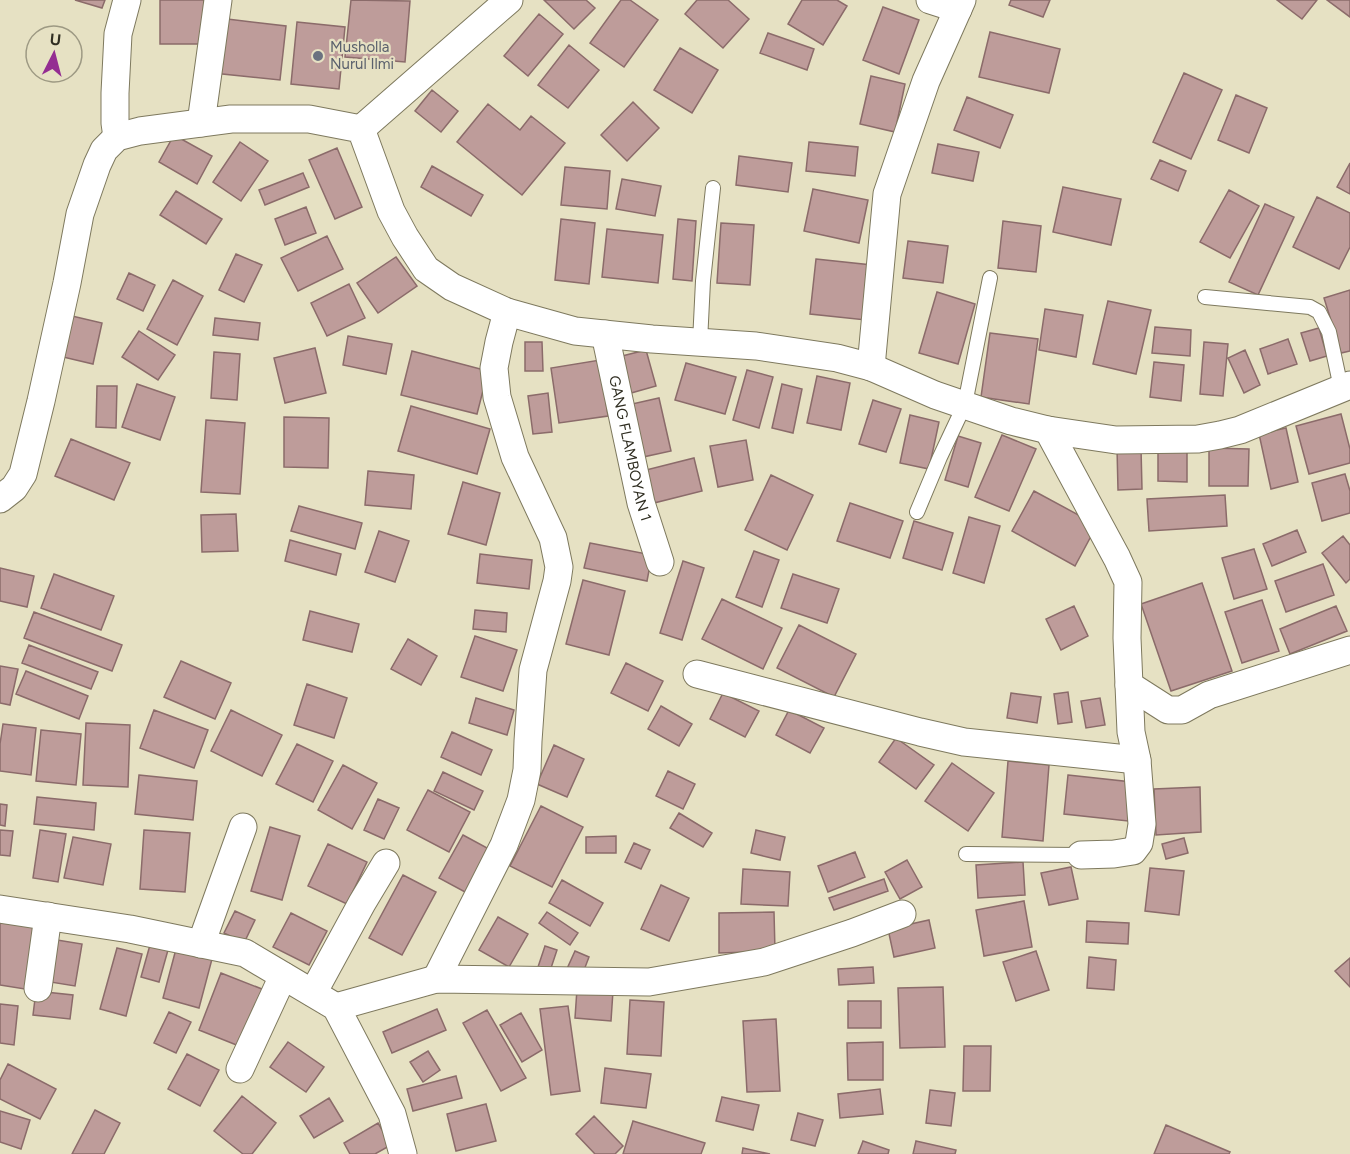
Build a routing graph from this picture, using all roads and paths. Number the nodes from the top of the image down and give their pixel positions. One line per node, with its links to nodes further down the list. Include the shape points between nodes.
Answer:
1 (127, 0): 8 (street, via 118,34)
2 (218, 0): 6 (street)
3 (509, 0): 7 (street)
4 (930, 0): 5 (street)
5 (960, 5): 15 (street, via 926,81 887,194)
6 (202, 120): 7 (street, via 309,119); 8 (street, via 140,131)
7 (361, 129): 12 (street, via 391,211 426,269 452,287)
8 (116, 130): 19 (street, via 97,165 80,214 23,474)
9 (713, 188): 14 (lane)
10 (990, 278): 17 (lane)
11 (1204, 297): 16 (lane, via 1310,307 1319,312)
12 (507, 312): 13 (street, via 574,331); 35 (street, via 494,368 497,397 515,457 553,538 558,581 533,670 527,770 521,800 504,844)
13 (605, 334): 14 (street); 21 (street, GANG FLAMBOYAN 1, via 641,503)
14 (700, 342): 15 (street, via 756,346)
15 (871, 367): 17 (street)
16 (1345, 386): 18 (street, via 1240,430 1198,439 1116,440)
17 (965, 404): 18 (street); 20 (lane)
18 (1048, 430): 24 (street, via 1128,582)
19 (0, 499)
20 (918, 512)
21 (660, 562)
22 (1350, 650): 24 (street, via 1209,695 1182,710 1168,710)
23 (697, 674): 25 (street, via 964,742)
24 (1129, 685): 25 (street)
25 (1137, 760): 28 (street, via 1142,824 1137,848 1124,853)
26 (243, 827): 33 (street)
27 (966, 854): 28 (lane)
28 (1081, 855)
29 (386, 863): 37 (street)
30 (0, 909): 32 (street)
31 (902, 914): 35 (street, via 764,962 649,982)
32 (48, 916): 33 (street); 36 (street)
33 (201, 944): 34 (street, via 245,953)
34 (283, 976): 37 (street); 39 (street)
35 (436, 979): 38 (street)
36 (38, 988)
37 (313, 993): 38 (street)
38 (336, 1007): 40 (street, via 392,1114)
39 (240, 1069)
40 (403, 1154)

